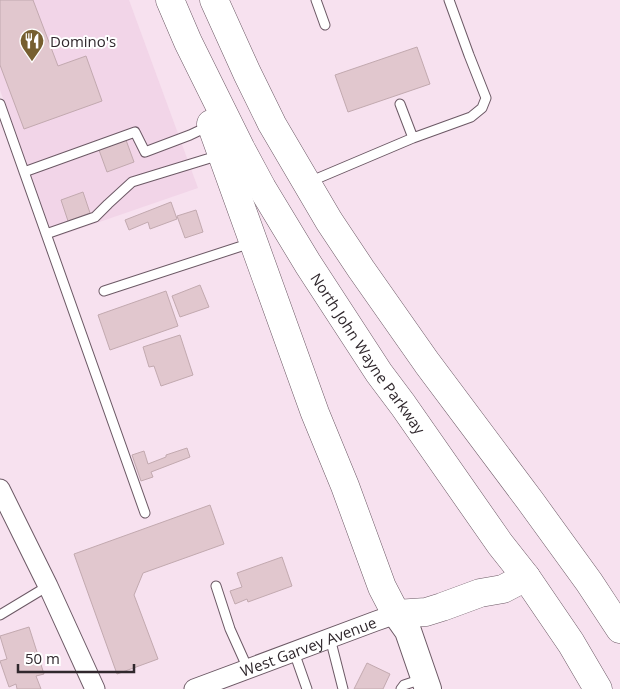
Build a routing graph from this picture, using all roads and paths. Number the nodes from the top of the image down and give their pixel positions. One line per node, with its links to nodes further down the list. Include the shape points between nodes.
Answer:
1 (156, 0): 9 (highway)
2 (170, 0): 11 (highway, North John Wayne Parkway)
3 (214, 0): 13 (highway, via 272,124)
4 (316, 0): 6 (lane)
5 (450, 0): 10 (lane, via 486,98 482,108 471,117)
6 (325, 25)
7 (0, 104): 12 (lane)
8 (400, 104): 10 (lane)
9 (212, 125): 11 (highway); 12 (lane, via 145,152 135,132)
10 (413, 138): 13 (lane)
11 (232, 152): 13 (highway, via 290,187); 14 (lane, via 132,182 95,217); 15 (highway); 19 (highway, North John Wayne Parkway, via 262,188 379,372)
12 (24, 172): 14 (lane)
13 (306, 183): 24 (highway, via 377,292)
14 (46, 234): 18 (lane)
15 (254, 243): 16 (lane); 22 (highway, via 315,413 382,587)
16 (104, 291)
17 (0, 489): 20 (street)
18 (145, 513)
19 (526, 576): 22 (highway, via 503,589 480,593 426,612); 34 (highway, North John Wayne Parkway)
20 (48, 586): 23 (lane); 29 (street)
21 (216, 586): 27 (lane)
22 (396, 614): 25 (street, West Garvey Avenue); 28 (main road, via 408,631)
23 (0, 615)
24 (619, 626)
25 (330, 638): 26 (street, West Garvey Avenue); 32 (lane)
26 (294, 652): 27 (street, West Garvey Avenue); 31 (lane)
27 (248, 669): 30 (street, West Garvey Avenue)
28 (426, 684): 33 (lane, via 404,685)
29 (95, 689)
30 (194, 689)
31 (306, 689)
32 (343, 689)
33 (401, 689)
34 (598, 689)

